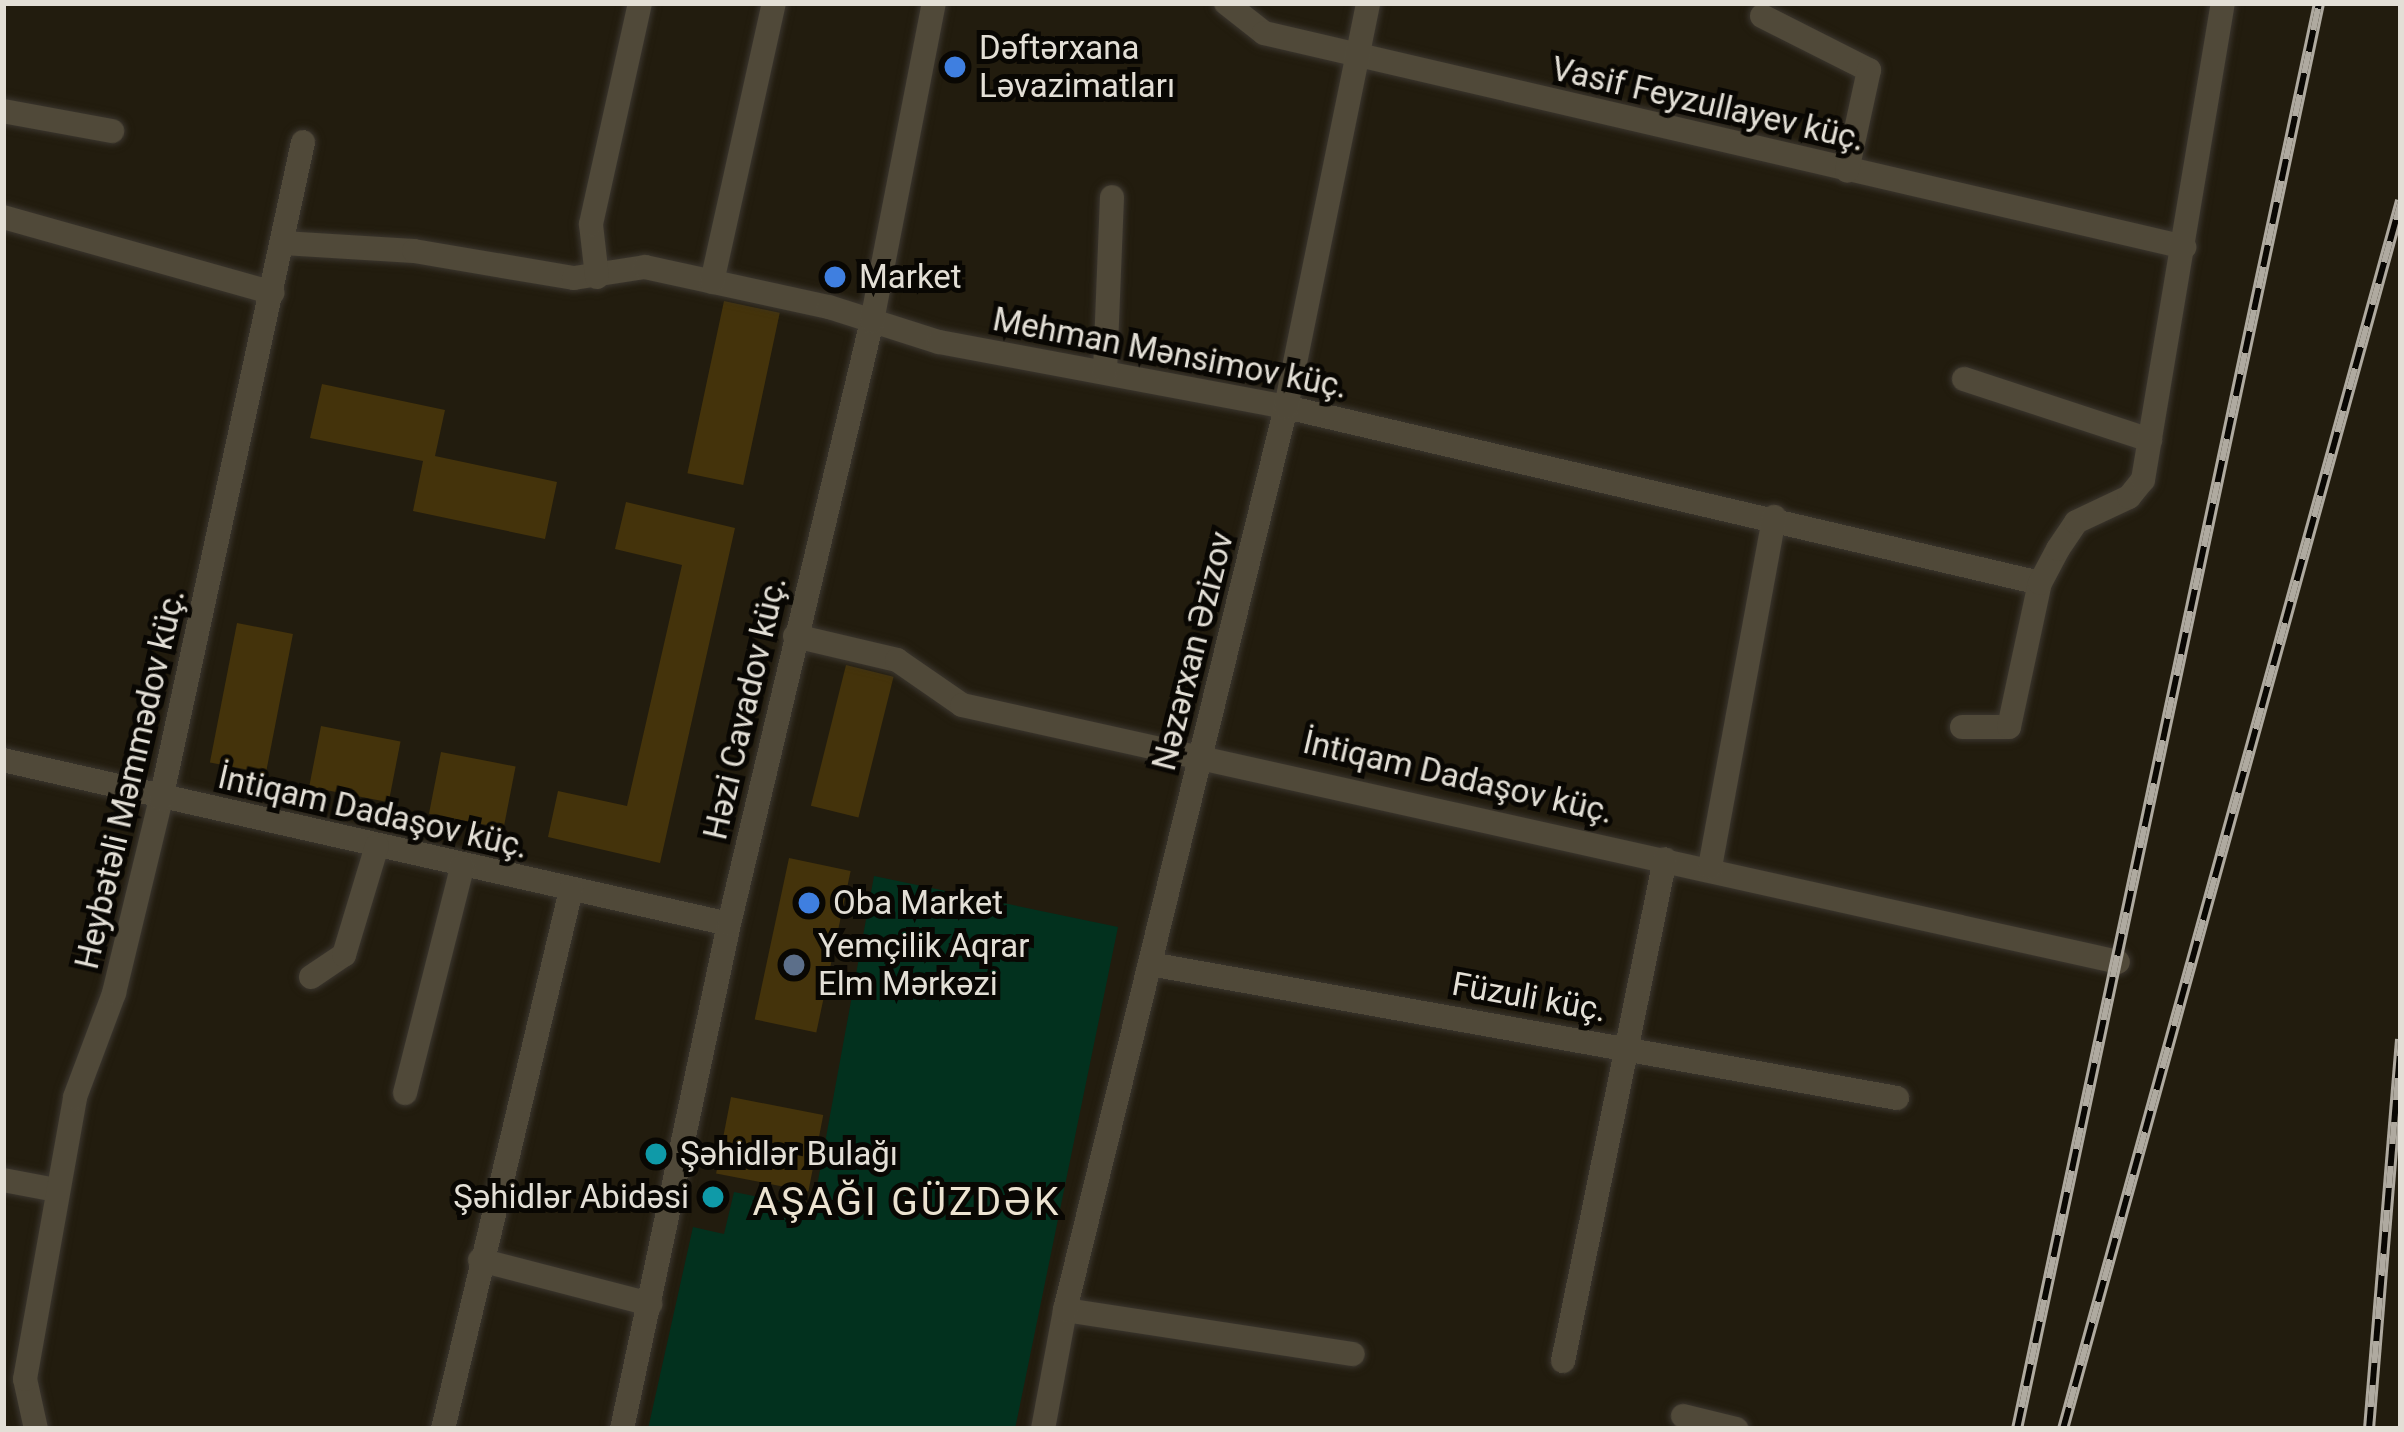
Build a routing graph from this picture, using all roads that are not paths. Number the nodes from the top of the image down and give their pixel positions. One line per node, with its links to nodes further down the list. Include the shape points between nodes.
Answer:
1 (640, 3): 17 (street, via 591,224)
2 (774, 3): 18 (street)
3 (934, 3): 20 (street, Həzi Cavadov küç.)
4 (1226, 3): 8 (street, Vasif Feyzullayev küç., via 1264,33)
5 (1367, 3): 8 (street, Nəzərxan Əzizov)
6 (2223, 3): 16 (street)
7 (1762, 16): 12 (street, via 1869,70)
8 (1357, 56): 12 (street, Vasif Feyzullayev küç.); 23 (street, Nəzərxan Əzizov)
9 (3, 112): 10 (street)
10 (112, 131)
11 (303, 142): 15 (street, Heybətəli Məmmədov küç.)
12 (1847, 171): 16 (street, Vasif Feyzullayev küç.)
13 (1112, 197): 21 (street)
14 (3, 217): 19 (street)
15 (284, 242): 17 (street, Mehman Mənsimov küç.); 19 (street, Heybətəli Məmmədov küç.)
16 (2184, 247): 24 (street)
17 (597, 277): 18 (street, Mehman Mənsimov küç., via 645,267)
18 (712, 282): 20 (street, Mehman Mənsimov küç.)
19 (273, 293): 31 (street, Heybətəli Məmmədov küç.)
20 (872, 321): 21 (street, Mehman Mənsimov küç., via 939,342); 27 (street, Həzi Cavadov küç.)
21 (1106, 370): 23 (street, Mehman Mənsimov küç.)
22 (1964, 379): 24 (street)
23 (1286, 407): 25 (street, Mehman Mənsimov küç.); 29 (street, Nəzərxan Əzizov)
24 (2150, 440): 26 (street, via 2137,492 2076,523)
25 (1774, 517): 26 (street, Mehman Mənsimov küç.); 35 (street)
26 (2040, 583): 28 (street, via 2009,727)
27 (795, 636): 29 (street, İntiqam Dadaşov küç., via 897,661 962,705); 37 (street, Həzi Cavadov küç.)
28 (1961, 727)
29 (1203, 753): 33 (street, İntiqam Dadaşov küç.); 39 (street, Nəzərxan Əzizov)
30 (3, 760): 31 (street, İntiqam Dadaşov küç.)
31 (161, 799): 32 (street, İntiqam Dadaşov küç.); 45 (street, Heybətəli Məmmədov küç., via 114,993 74,1097)
32 (376, 846): 34 (street, İntiqam Dadaşov küç.); 40 (street, via 344,955)
33 (1666, 859): 35 (street, İntiqam Dadaşov küç.); 41 (street)
34 (462, 867): 36 (street, İntiqam Dadaşov küç.); 42 (street)
35 (1710, 867): 38 (street, İntiqam Dadaşov küç.)
36 (571, 890): 37 (street, İntiqam Dadaşov küç.); 46 (street)
37 (729, 924): 47 (street, Həzi Cavadov küç.)
38 (2118, 962)
39 (1150, 964): 41 (street, Füzuli küç.); 48 (street, Nəzərxan Əzizov)
40 (311, 977)
41 (1622, 1047): 43 (street, Füzuli küç.); 50 (street)
42 (405, 1094)
43 (1897, 1098)
44 (3, 1180): 45 (street)
45 (56, 1190): 52 (street, Heybətəli Məmmədov küç., via 25,1379)
46 (480, 1260): 47 (street); 53 (street)
47 (650, 1304): 54 (street, Həzi Cavadov küç.)
48 (1065, 1310): 49 (street); 55 (street, Nəzərxan Əzizov)
49 (1353, 1354)
50 (1563, 1361)
51 (1683, 1417): 56 (street)
52 (36, 1429)
53 (443, 1429)
54 (622, 1429)
55 (1043, 1429)
56 (1736, 1429)

